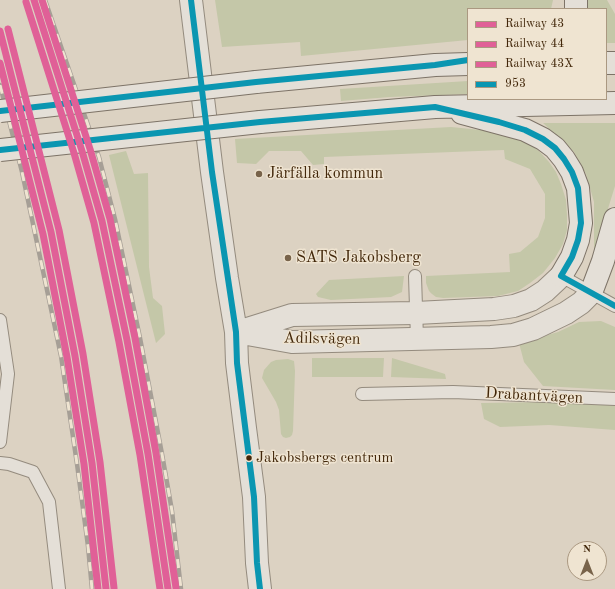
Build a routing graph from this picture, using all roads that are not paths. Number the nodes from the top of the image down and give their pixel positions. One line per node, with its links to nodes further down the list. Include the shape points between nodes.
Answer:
1 (191, 0): 16 (main road, via 213,179)
2 (467, 60): 4 (main road)
3 (467, 64): 4 (main road)
4 (435, 65): 7 (main road, bridge)
5 (615, 103): 6 (main road)
6 (436, 106): 8 (main road, bridge); 11 (main road, Adilsvägen, via 525,130 543,139 564,159 578,188 581,223 572,257)
7 (0, 111)
8 (0, 150)
9 (615, 218): 12 (main road, via 603,261)
10 (415, 276): 14 (lane)
11 (561, 276): 12 (lane); 14 (main road, Adilsvägen, via 531,300 514,306 494,310)
12 (590, 293): 13 (lane); 17 (main road, Adilsvägen, via 566,313 533,329 513,335)
13 (615, 306)
14 (416, 313): 16 (main road, Adilsvägen, via 292,315); 17 (lane)
15 (0, 320): 20 (lane, via 8,374)
16 (236, 332): 17 (main road, Adilsvägen, via 292,342); 23 (main road, via 244,428 254,497)
17 (417, 339)
18 (362, 394): 19 (lane, Drabantvägen, via 453,392)
19 (615, 400)
20 (0, 442)
21 (5, 463): 22 (lane, via 33,472 49,502)
22 (59, 589)
23 (260, 589)

